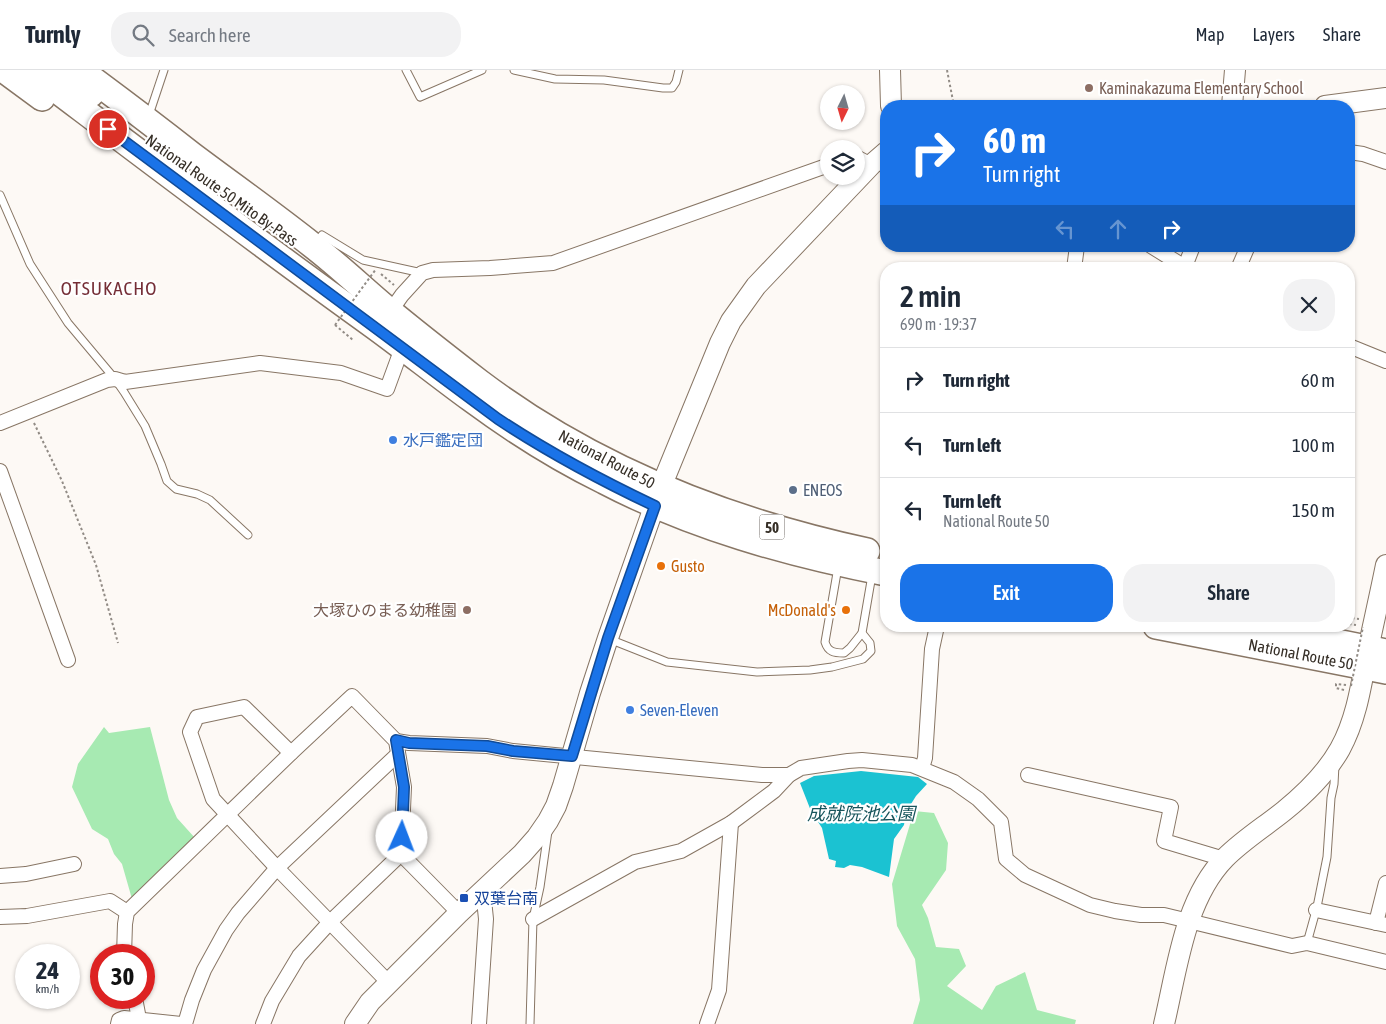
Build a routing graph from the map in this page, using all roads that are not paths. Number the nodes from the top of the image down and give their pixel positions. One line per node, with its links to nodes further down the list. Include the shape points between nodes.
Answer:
1 (3, 70): 12 (lane); 30 (highway)
2 (30, 70): 30 (highway, National Route 50 Mito By-Pass / 50, via 154,164)
3 (59, 70): 29 (highway, National Route 50 Mito By-Pass / 50, via 185,166)
4 (80, 70): 17 (highway)
5 (164, 70): 17 (lane)
6 (406, 70): 7 (lane, via 420,97)
7 (482, 70)
8 (514, 70): 9 (lane, via 554,79 604,80 672,88)
9 (679, 70)
10 (890, 70): 14 (street)
11 (1236, 70): 15 (street)
12 (0, 75)
13 (1386, 98): 16 (street)
14 (891, 100)
15 (1233, 100)
16 (1355, 102)
17 (148, 120): 25 (highway)
18 (1355, 153): 21 (street)
19 (880, 154): 20 (street)
20 (865, 160)
21 (1386, 162)
22 (820, 168): 28 (street, via 553,263)
23 (842, 185): 38 (street, via 756,286 731,321)
24 (0, 195): 35 (lane, via 30,264 68,323)
25 (314, 246): 28 (lane, via 322,235 364,260); 29 (highway)
26 (1161, 252): 27 (street)
27 (1176, 262)
28 (422, 273): 31 (street)
29 (370, 279): 31 (highway, National Route 50 / 50)
30 (343, 317): 31 (highway, National Route 50 / 50)
31 (383, 320): 32 (highway, National Route 50 / 50); 38 (highway, National Route 50 / 50)
32 (402, 348): 35 (street, via 387,389 341,373 260,362 126,382); 38 (highway, National Route 50 / 50, via 524,436 605,482)
33 (1355, 348): 34 (street)
34 (1386, 361)
35 (115, 379): 36 (street); 39 (lane, via 144,426 167,481 176,489 210,500)
36 (0, 423)
37 (0, 471): 51 (street)
38 (658, 496): 40 (highway, National Route 50 / 50, via 732,534); 41 (highway, National Route 50 / 50, via 795,534); 49 (street)
39 (248, 535)
40 (839, 563): 43 (highway, National Route 50 / 50); 48 (lane, via 825,642 827,648 844,653)
41 (880, 565)
42 (1386, 565): 50 (street)
43 (880, 566)
44 (880, 573): 48 (lane)
45 (936, 632): 56 (street)
46 (1196, 632): 50 (highway, National Route 50)
47 (1279, 632): 50 (highway, National Route 50)
48 (862, 633): 49 (lane, via 870,643 871,651 863,659 810,670 757,672 667,662)
49 (608, 638): 54 (street)
50 (1370, 658): 55 (street, via 1352,721)
51 (68, 660)
52 (397, 747): 53 (street, via 352,696); 54 (street, via 409,743 487,746); 62 (street, via 404,787); 65 (street)
53 (291, 753): 59 (street); 59 (street, via 244,707 197,717 190,732 213,799)
54 (572, 756): 57 (street, via 762,776); 60 (street)
55 (1334, 757): 63 (street, via 1299,798); 69 (lane, via 1328,857)
56 (922, 768): 57 (street, via 862,760 801,768); 74 (street, via 954,782 978,799 1001,822 1006,859 1025,875 1090,905)
57 (789, 775): 61 (street, via 774,791)
58 (1028, 775): 63 (street, via 1171,807 1164,841)
59 (227, 815): 65 (street); 70 (street)
60 (548, 821): 68 (street, via 522,854); 73 (lane)
61 (731, 823): 73 (street, via 681,851 635,862); 90 (street, via 719,990)
62 (401, 854): 71 (street); 75 (street)
63 (1224, 859): 74 (street, via 1196,902)
64 (74, 864): 66 (street)
65 (277, 868): 75 (street); 85 (street, via 226,930 204,970)
66 (0, 876)
67 (1386, 883): 76 (street)
68 (483, 890): 71 (street); 88 (street, via 486,920)
69 (1316, 910): 76 (street); 78 (lane)
70 (127, 912): 72 (street, via 110,901 27,916); 77 (street)
71 (459, 913): 80 (street)
72 (0, 917)
73 (533, 919): 89 (lane)
74 (1189, 921): 78 (street, via 1292,946); 91 (street)
75 (330, 922): 80 (street); 86 (street, via 299,956)
76 (1381, 924)
77 (124, 944)
78 (1307, 944): 79 (street)
79 (1386, 962)
80 (389, 982): 87 (street)
81 (137, 1009): 82 (street)
82 (139, 1019): 83 (street, via 124,1018); 84 (street)
83 (118, 1024)
84 (181, 1024)
85 (185, 1024)
86 (262, 1024)
87 (355, 1024)
88 (479, 1024)
89 (530, 1024)
90 (707, 1024)
91 (1164, 1024)

